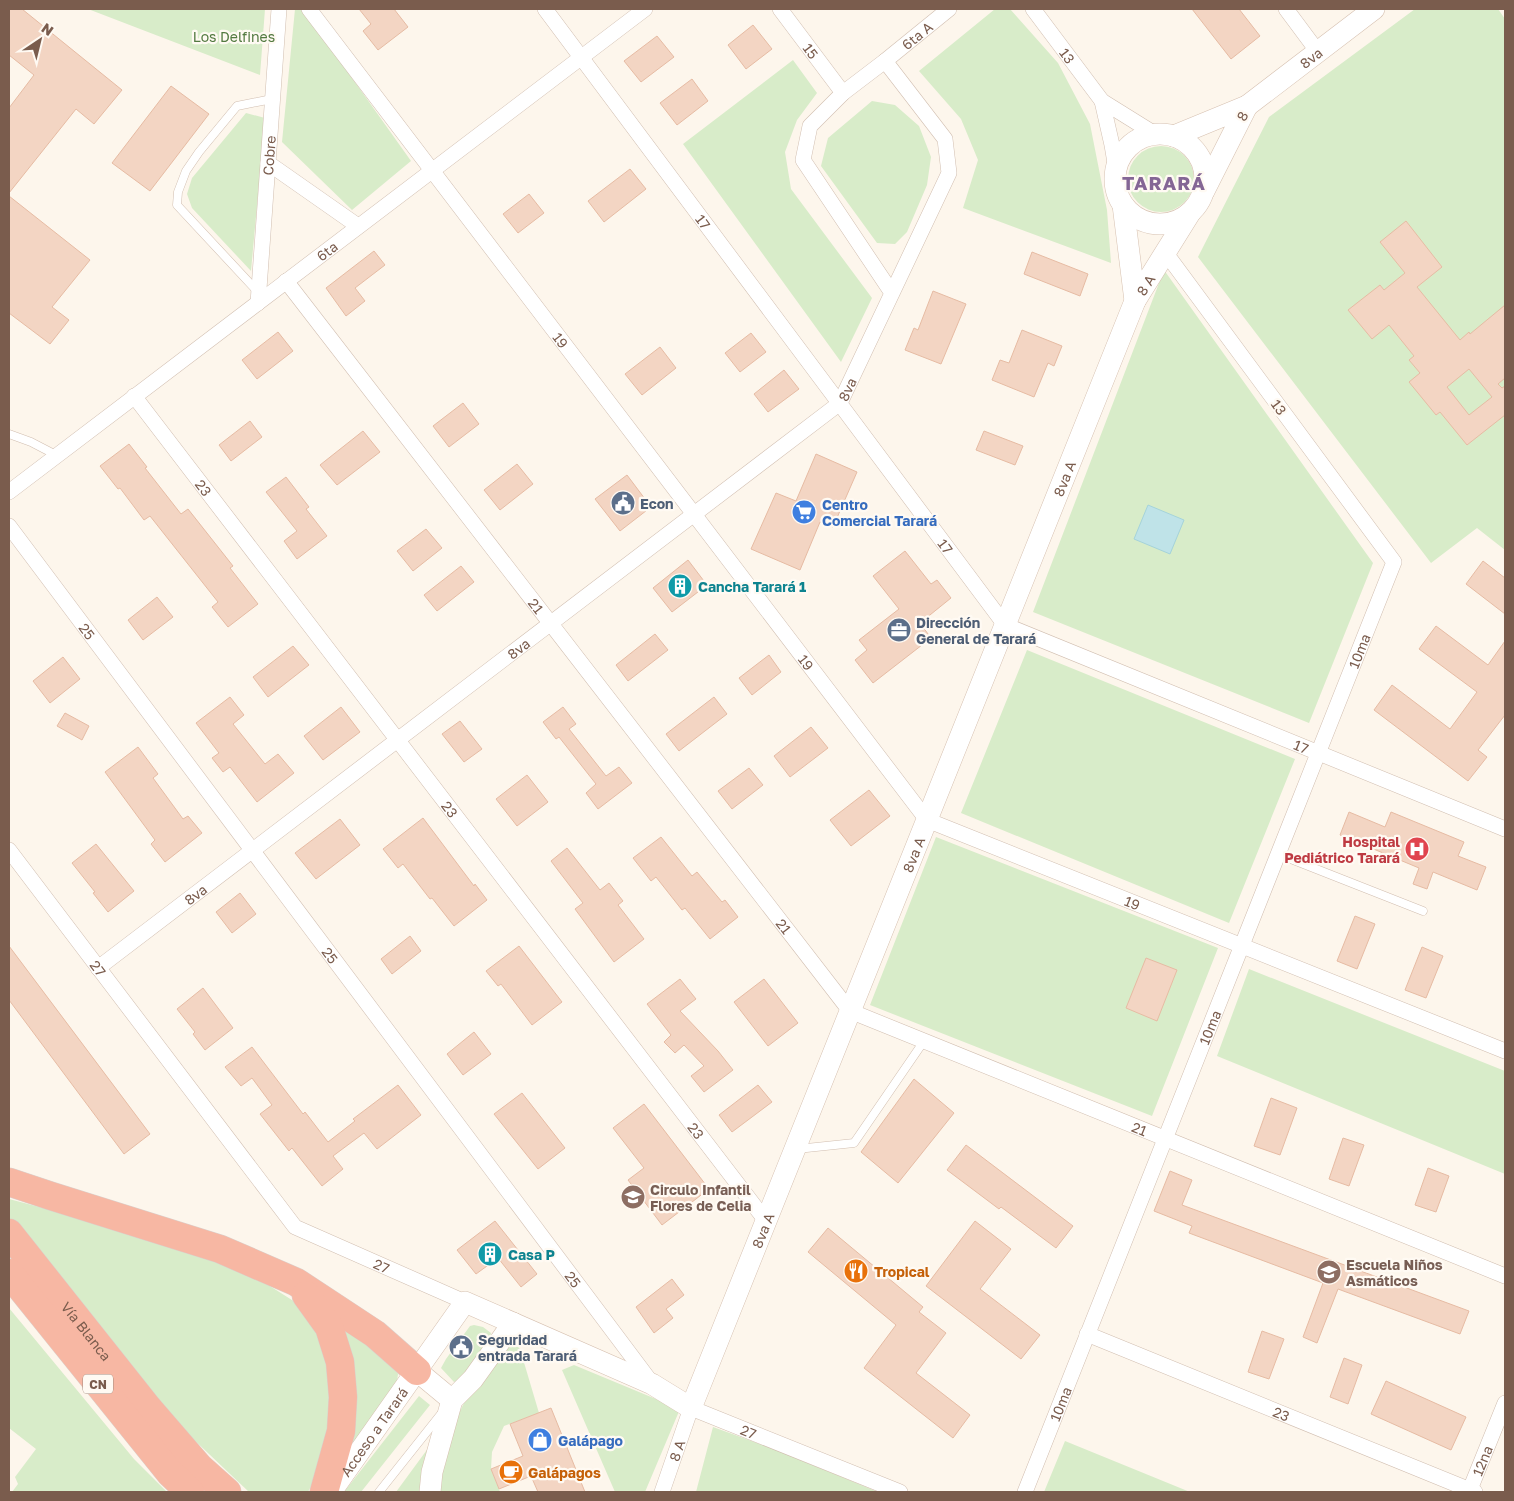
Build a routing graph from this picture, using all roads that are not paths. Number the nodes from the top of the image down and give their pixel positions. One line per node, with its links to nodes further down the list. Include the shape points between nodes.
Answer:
1 (279, 9): 14 (street, Cobre)
2 (309, 9): 20 (street, 19)
3 (545, 9): 11 (street, 17)
4 (645, 9): 11 (street, 6ta)
5 (780, 9): 13 (street, 15)
6 (949, 9): 12 (street, 6ta A)
7 (1032, 9): 15 (street, 13)
8 (1286, 9): 10 (street)
9 (1374, 9): 10 (street, 8va)
10 (1318, 52): 16 (street, 8va)
11 (581, 57): 20 (street, 6ta); 30 (street, 17)
12 (885, 61): 13 (street, 6ta A); 26 (street, 8va, via 945,139 949,173)
13 (843, 93): 26 (street, 6ta A, via 810,126 803,160)
14 (272, 99): 18 (street, Cobre); 27 (lane, via 237,106 186,171 177,204)
15 (1102, 101): 17 (street, 13); 19 (street, 13)
16 (1247, 106): 17 (street, 8); 21 (street, 8)
17 (1164, 135): 19 (street, via 1141,138 1121,156); 21 (street, via 1187,144 1197,154 1205,183)
18 (268, 163): 23 (street); 27 (street, Cobre)
19 (1116, 169): 22 (street, via 1117,194)
20 (432, 170): 23 (street, 6ta); 34 (street, 19)
21 (1195, 205): 22 (street, via 1177,221 1162,224 1134,216); 24 (street, 8 A)
22 (1123, 206): 28 (street, 8 A)
23 (358, 226): 25 (street, 6ta)
24 (1165, 252): 28 (street, 8 A); 36 (street, 13)
25 (286, 281): 27 (street, 6ta); 37 (street, 21)
26 (892, 293): 30 (street, 8va)
27 (258, 297): 29 (street, 6ta)
28 (1135, 301): 38 (street, 8va A)
29 (134, 396): 32 (street, 6ta); 39 (street, 23)
30 (840, 404): 34 (street, 8va); 38 (street, 17)
31 (9, 434): 32 (lane)
32 (56, 456): 33 (street, 6ta)
33 (9, 492)
34 (694, 514): 37 (street, 8va); 41 (street, 19)
35 (9, 526): 44 (street, 25)
36 (1394, 562): 40 (street, 10ma)
37 (551, 623): 39 (street, 8va); 49 (street, 21)
38 (1005, 625): 40 (street, 17); 41 (street, 8va A)
39 (398, 740): 44 (street, 8va); 55 (street, 23)
40 (1318, 753): 42 (street, 17); 45 (street, 10ma)
41 (926, 820): 47 (street, 19); 49 (street, 8va A)
42 (1505, 828)
43 (9, 850): 48 (street, 27)
44 (251, 851): 48 (street, 8va); 64 (street, 25)
45 (1278, 854): 46 (lane); 47 (street, 10ma)
46 (1423, 911)
47 (1242, 946): 51 (street, 19); 52 (street, 10ma)
48 (98, 968): 60 (street, 27, via 294,1227)
49 (850, 1011): 50 (street, 21); 53 (street, 8va A)
50 (924, 1041): 52 (street, 21); 53 (lane, via 854,1143)
51 (1505, 1051)
52 (1165, 1138): 58 (street, 21); 62 (street, 10ma)
53 (795, 1149): 55 (street, 8va A)
54 (9, 1182): 59 (highway, via 220,1249)
55 (766, 1221): 67 (street, 8va A)
56 (9, 1233): 69 (highway, Vía Blanca / CN, via 148,1408 199,1467)
57 (9, 1273): 68 (highway, Vía Blanca / CN, via 170,1473)
58 (1505, 1276)
59 (296, 1282): 63 (highway, via 375,1334); 70 (highway, via 329,1327 340,1362 341,1431)
60 (465, 1302): 61 (street, 27); 63 (street, Acceso a Tarará)
61 (513, 1323): 64 (street, 27); 65 (street, via 474,1379)
62 (1087, 1334): 76 (street, 10ma); 77 (street, 23)
63 (417, 1371): 65 (street, Acceso a Tarará); 71 (street, Acceso a Tarará)
64 (652, 1384): 67 (street, 27)
65 (452, 1400): 72 (lane); 73 (street, via 432,1472)
66 (1505, 1403): 77 (street, 12na)
67 (691, 1408): 74 (street, 8 A); 75 (street, 27)
68 (190, 1492)
69 (227, 1492)
70 (324, 1492)
71 (331, 1492)
72 (378, 1492)
73 (430, 1492)
74 (662, 1492)
75 (900, 1492)
76 (1025, 1492)
77 (1471, 1492)

